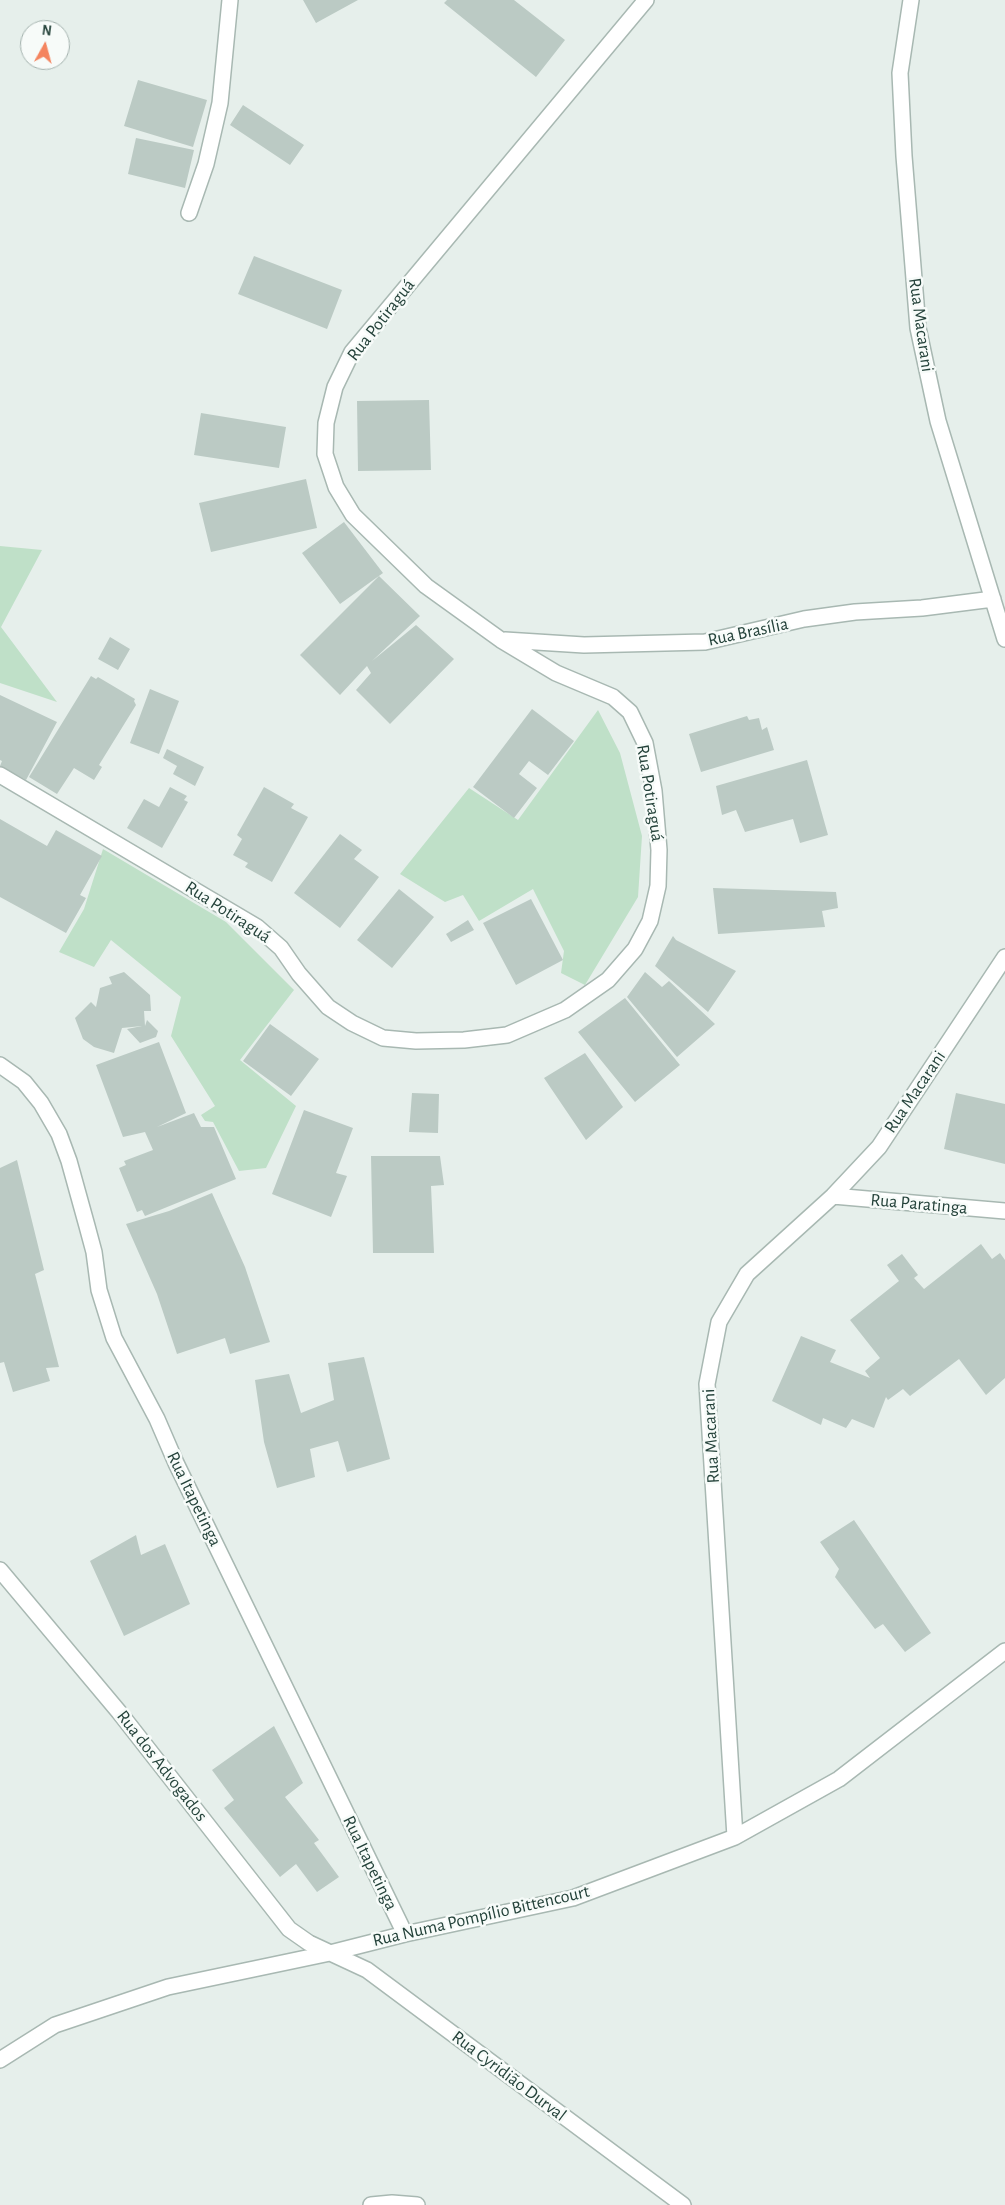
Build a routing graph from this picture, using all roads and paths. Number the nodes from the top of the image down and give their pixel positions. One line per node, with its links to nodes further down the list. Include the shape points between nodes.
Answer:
1 (230, 0): 4 (street, via 220,103 206,164)
2 (646, 0): 7 (street, Rua Potiraguá, via 352,352 335,387 326,423 325,454 336,487 353,514 426,586)
3 (911, 0): 5 (street, Rua Macarani, via 900,73 918,328 938,421)
4 (190, 213)
5 (993, 599): 6 (street, Rua Macarani); 7 (street, Rua Brasília, via 804,619 705,642 584,645)
6 (1005, 639)
7 (501, 640): 8 (street, Rua Potiraguá, via 556,673 613,697 630,712 645,743 654,791 659,850 658,886 650,921 635,949 608,980 565,1010 507,1035 416,1041 383,1038 352,1024 328,1007 281,948 257,927)
8 (0, 776)
9 (1005, 957): 11 (street, Rua Macarani, via 879,1147)
10 (0, 1065): 16 (street, Rua Itapetinga, via 24,1082 36,1096 59,1134 87,1226 99,1290 114,1338 157,1419)
11 (833, 1196): 12 (street, Rua Paratinga); 15 (street, Rua Macarani, via 747,1274 719,1322 707,1384)
12 (1005, 1211)
13 (0, 1570): 17 (street, Rua dos Advogados, via 120,1712 289,1929)
14 (1005, 1651): 15 (street, Rua Numa Pompílio Bittencourt, via 839,1780)
15 (736, 1837): 16 (street, Rua Numa Pompílio Bittencourt, via 573,1898)
16 (405, 1934): 17 (street, Rua Numa Pompílio Bittencourt)
17 (330, 1953): 18 (street, Rua Numa Pompílio Bittencourt, via 168,1987 111,2005 55,2025); 21 (street, Rua Cyridião Durval, via 367,1970)
18 (0, 2060)
19 (371, 2205): 20 (street)
20 (416, 2205)
21 (683, 2205)

